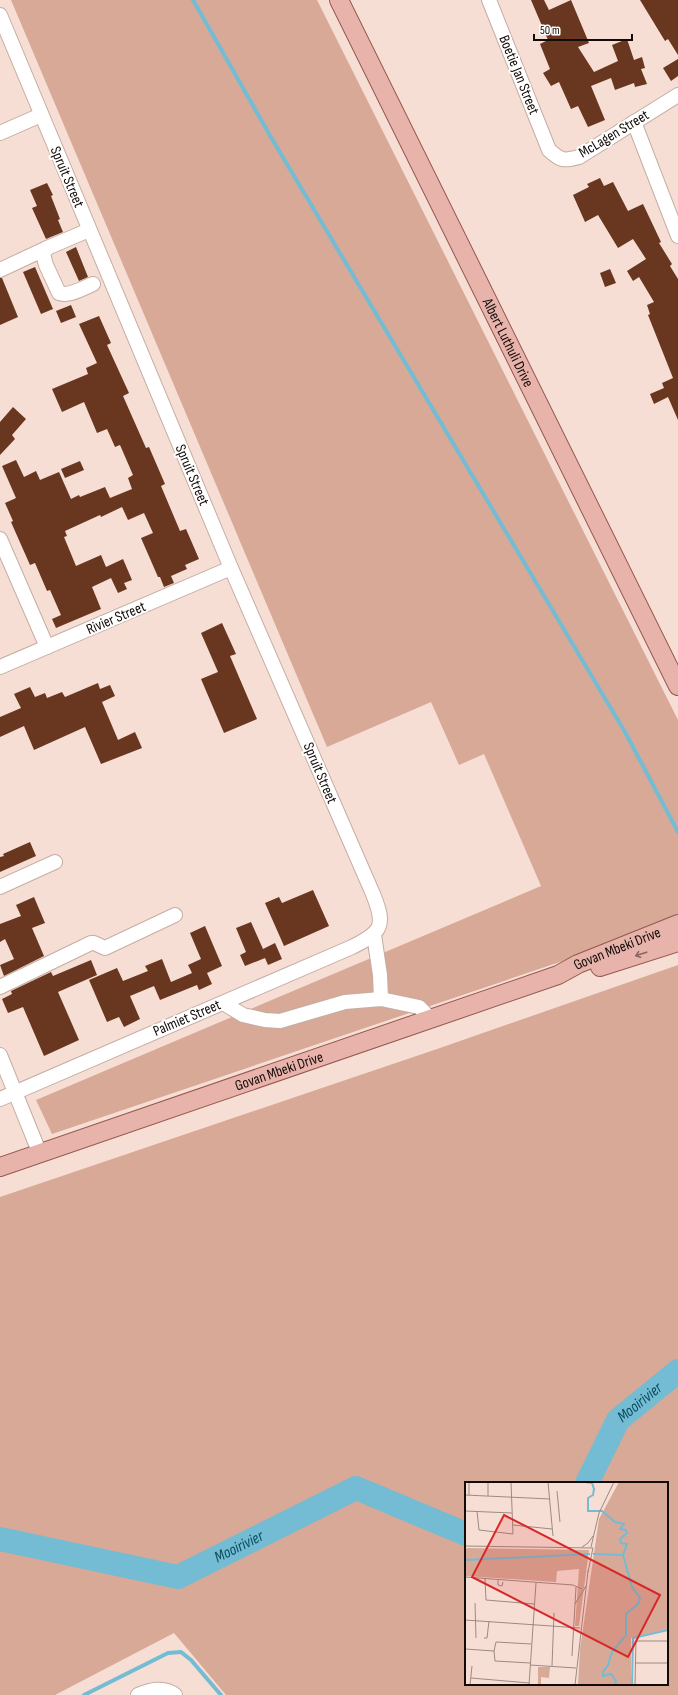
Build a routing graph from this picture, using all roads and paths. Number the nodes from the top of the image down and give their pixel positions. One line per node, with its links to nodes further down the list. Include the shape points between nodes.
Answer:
1 (339, 0): 18 (main road, Albert Luthuli Drive)
2 (489, 0): 8 (street, Boetie Jan Street)
3 (0, 15): 5 (street, Spruit Street)
4 (678, 95): 6 (street, McLagen Street)
5 (41, 115): 7 (street); 9 (street, Spruit Street)
6 (634, 122): 8 (street, McLagen Street, via 579,157 566,160 557,158); 10 (street)
7 (0, 133)
8 (549, 150)
9 (89, 230): 11 (street); 15 (street, Spruit Street)
10 (678, 236)
11 (47, 248): 12 (street); 13 (street, via 43,254 59,293 64,295)
12 (0, 270)
13 (93, 284)
14 (0, 539): 16 (street)
15 (231, 568): 16 (street, Rivier Street); 23 (street, Spruit Street, via 377,904 379,926)
16 (46, 647): 17 (street, Rivier Street)
17 (0, 667)
18 (678, 686)
19 (55, 862): 20 (street)
20 (0, 887)
21 (175, 915): 26 (street, via 105,948 91,943)
22 (678, 924): 25 (main road, Govan Mbeki Drive, via 578,964)
23 (374, 935): 27 (street, via 380,975); 28 (street, Palmiet Street)
24 (678, 942): 25 (main road, Govan Mbeki Drive, one-way to 25, via 580,973)
25 (558, 975): 29 (main road, Govan Mbeki Drive)
26 (0, 987)
27 (380, 999): 28 (street, via 346,1002 280,1021 243,1016); 29 (street, via 419,1007)
28 (223, 1003): 31 (street, Palmiet Street)
29 (431, 1019): 33 (main road, Govan Mbeki Drive)
30 (0, 1055): 31 (street)
31 (16, 1093): 32 (street, Palmiet Street); 33 (street)
32 (0, 1099)
33 (40, 1154): 34 (main road, Govan Mbeki Drive)
34 (0, 1167)
35 (173, 1693): 36 (street, via 159,1689)
36 (138, 1695)

